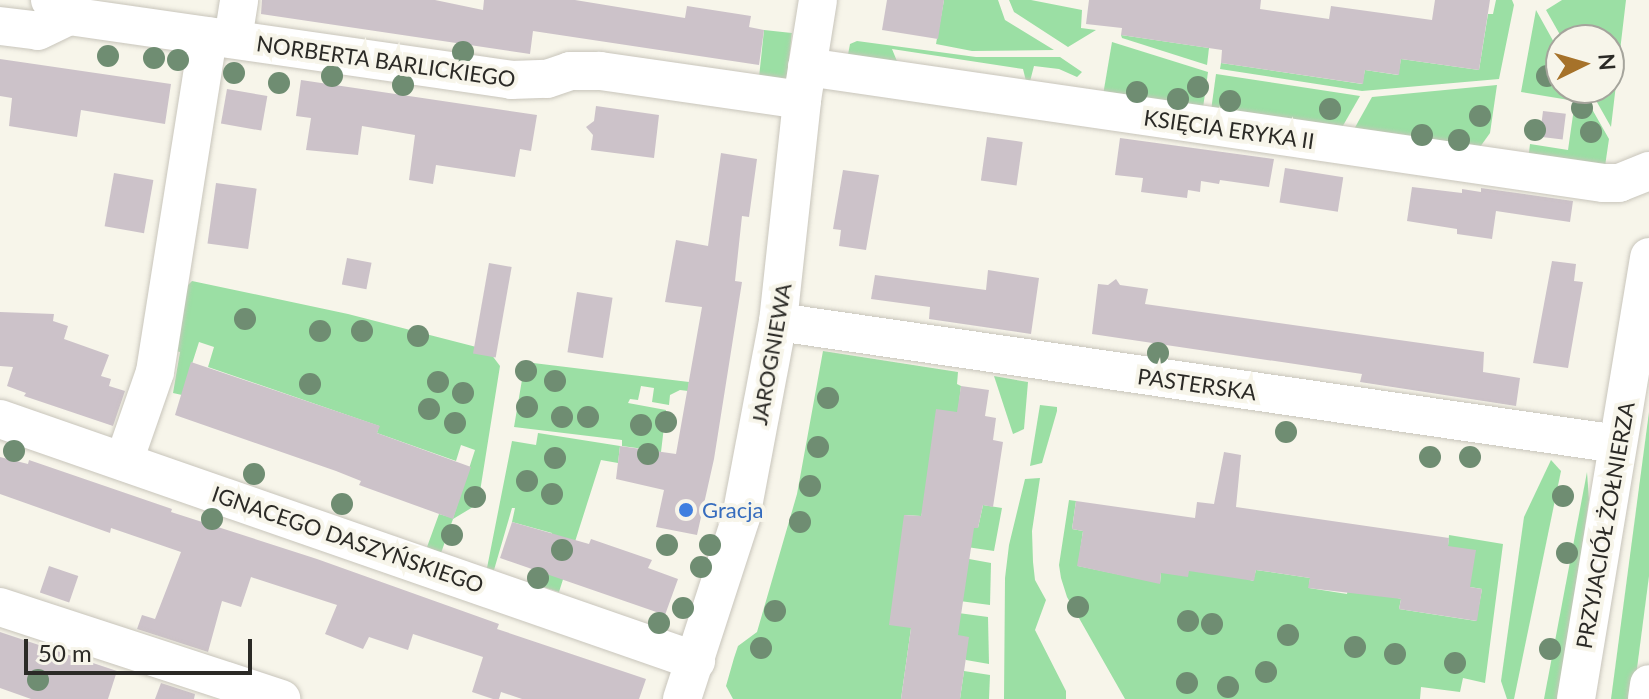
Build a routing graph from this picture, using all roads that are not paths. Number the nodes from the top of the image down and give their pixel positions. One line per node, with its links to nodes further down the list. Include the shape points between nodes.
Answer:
1 (239, 0): 5 (street)
2 (818, 0): 6 (street, JAROGNIEWA)
3 (60, 8): 4 (street, NORBERTA BARLICKIEGO, via 38,31); 5 (street, NORBERTA BARLICKIEGO)
4 (0, 26)
5 (220, 38): 6 (street, NORBERTA BARLICKIEGO, via 511,80 600,71); 12 (street, via 155,372)
6 (804, 84): 7 (street, KSIĘCIA ERYKA II, via 1603,183 1619,183); 9 (street, JAROGNIEWA)
7 (1649, 171)
8 (1649, 257): 11 (street, PRZYJACIÓŁ ŻOŁNIERZA)
9 (778, 322): 11 (street, PASTERSKA); 14 (street, JAROGNIEWA, via 741,517)
10 (0, 419): 12 (street, IGNACEGO DASZYŃSKIEGO)
11 (1617, 444): 18 (street, PRZYJACIÓŁ ŻOŁNIERZA)
12 (124, 461): 14 (street, IGNACEGO DASZYŃSKIEGO)
13 (0, 607): 16 (street)
14 (696, 661): 17 (street, JAROGNIEWA)
15 (1649, 684): 19 (street)
16 (281, 699)
17 (682, 699)
18 (1576, 699)
19 (1647, 699)

